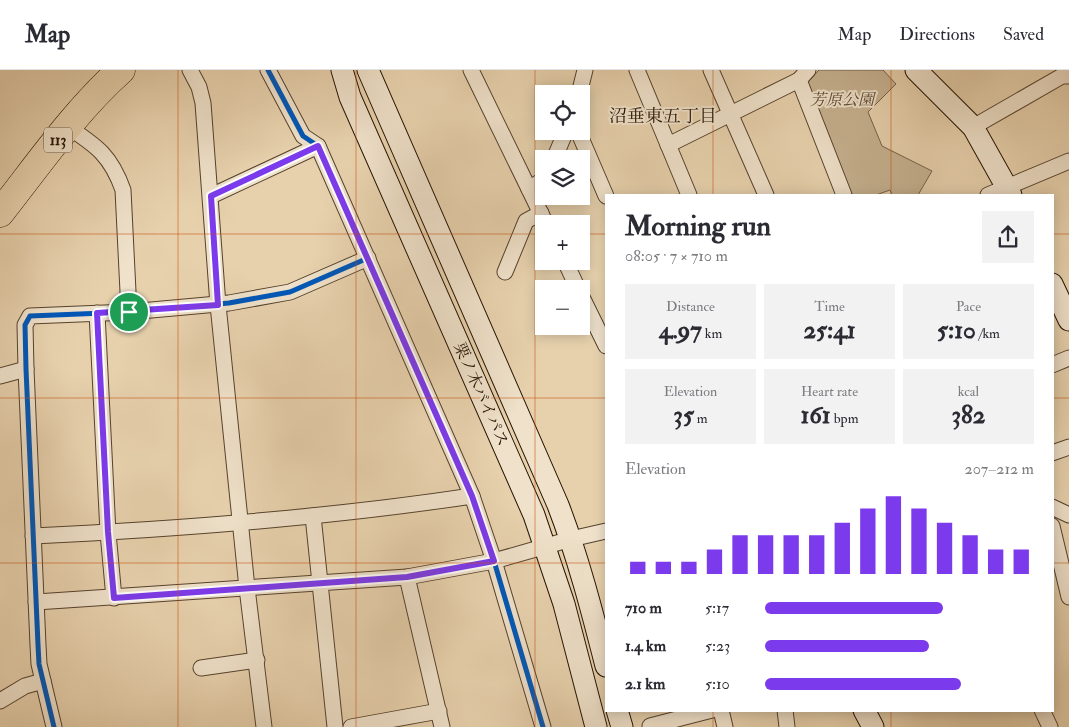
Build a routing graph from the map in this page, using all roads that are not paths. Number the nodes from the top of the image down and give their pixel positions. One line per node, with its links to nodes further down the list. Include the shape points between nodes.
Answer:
1 (121, 70): 17 (highway, 113)
2 (190, 70): 30 (street, via 199,86 203,103)
3 (268, 70): 21 (street, via 303,136)
4 (334, 70): 15 (main road)
5 (342, 70): 15 (main road, 栗ノ木バイパス)
6 (368, 70): 56 (main road, 栗ノ木バイパス)
7 (472, 70): 24 (street)
8 (585, 70): 14 (street)
9 (637, 70): 20 (street)
10 (711, 70): 16 (street)
11 (916, 70): 18 (main road)
12 (1063, 74): 18 (street)
13 (803, 75): 16 (street); 29 (street)
14 (581, 85)
15 (350, 97): 57 (main road, 栗ノ木バイパス)
16 (730, 114): 20 (street); 28 (street)
17 (68, 127): 31 (highway, 113); 38 (street, via 105,155 123,190)
18 (973, 127): 25 (main road)
19 (582, 140): 26 (street)
20 (668, 145): 27 (street)
21 (318, 146): 30 (street); 34 (street)
22 (1069, 161): 25 (street)
23 (535, 185): 24 (street)
24 (529, 189): 32 (street)
25 (1002, 192)
26 (605, 194)
27 (689, 194)
28 (766, 194)
29 (844, 194)
30 (211, 196): 37 (street)
31 (0, 213)
32 (542, 215)
33 (535, 220): 35 (street, via 526,221)
34 (368, 258): 37 (street, via 290,292); 49 (street)
35 (505, 272)
36 (1054, 288): 41 (main road)
37 (218, 305): 38 (street); 51 (street)
38 (129, 312): 39 (street)
39 (97, 313): 45 (street, via 30,316 25,325); 53 (street)
40 (590, 313): 42 (street)
41 (1069, 320)
42 (605, 344)
43 (1069, 358): 44 (street)
44 (1054, 364)
45 (26, 369): 46 (street); 54 (street)
46 (0, 376)
47 (1069, 446): 48 (street)
48 (1054, 453)
49 (472, 496): 50 (street); 58 (street)
50 (313, 516): 51 (street); 61 (street)
51 (241, 522): 53 (street); 62 (street)
52 (605, 531): 56 (street)
53 (108, 532): 54 (street); 64 (street)
54 (33, 536): 65 (street)
55 (1054, 536): 59 (street)
56 (571, 539): 57 (street); 67 (main road, 栗ノ木バイパス)
57 (546, 546): 58 (street); 85 (main road, 栗ノ木バイパス)
58 (494, 561): 60 (street); 84 (street)
59 (1061, 573): 63 (street)
60 (407, 577): 61 (street); 71 (street)
61 (319, 583): 62 (street); 81 (street)
62 (247, 588): 64 (street); 66 (street)
63 (1069, 596)
64 (114, 598): 65 (street)
65 (36, 602): 69 (street)
66 (257, 660): 68 (street); 80 (street)
67 (605, 662)
68 (201, 668)
69 (43, 681): 70 (street, via 25,686); 79 (street)
70 (0, 701)
71 (439, 711): 82 (street); 83 (street)
72 (618, 712): 86 (main road)
73 (704, 712): 78 (street)
74 (721, 712): 87 (street)
75 (784, 712): 88 (street)
76 (865, 712): 89 (main road)
77 (1043, 712): 90 (street)
78 (650, 726)
79 (54, 727)
80 (264, 727)
81 (335, 727)
82 (351, 727)
83 (442, 727)
84 (543, 727)
85 (596, 727)
86 (622, 727)
87 (725, 727)
88 (787, 727)
89 (873, 727)
90 (1050, 727)

